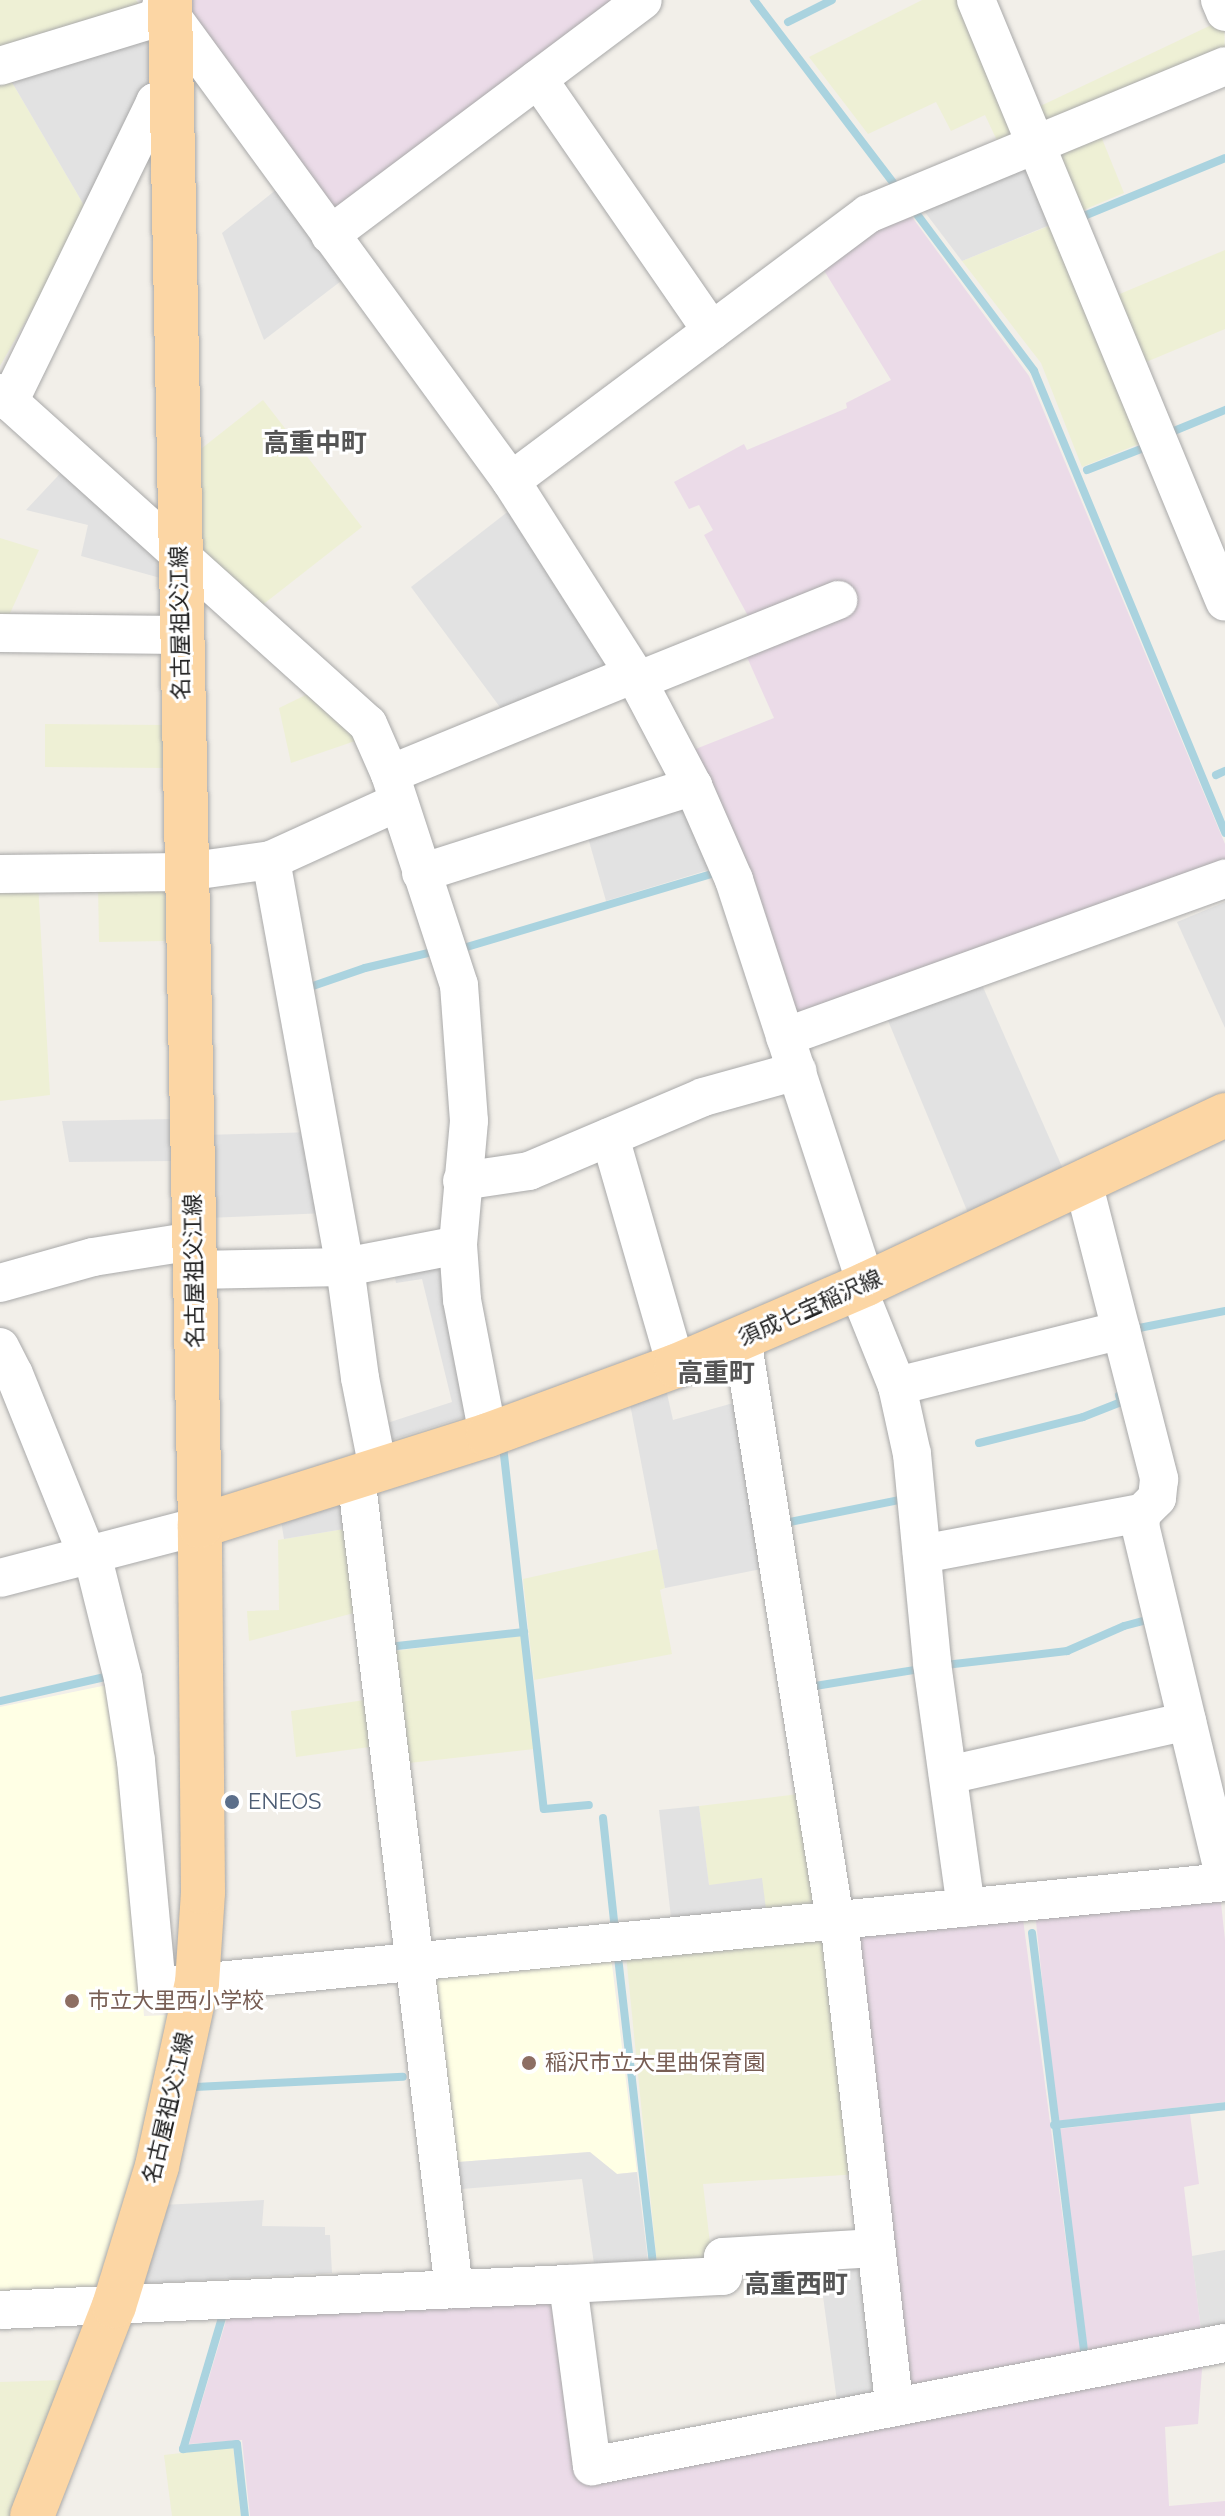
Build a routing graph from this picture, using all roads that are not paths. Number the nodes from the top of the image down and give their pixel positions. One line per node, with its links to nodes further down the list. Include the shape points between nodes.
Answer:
1 (643, 0): 8 (street)
2 (976, 0): 10 (street)
3 (1220, 0): 5 (street)
4 (164, 5): 6 (street); 9 (main road, 名古屋祖父江線); 11 (street)
5 (1225, 12)
6 (0, 66)
7 (1225, 66): 10 (street)
8 (538, 79): 11 (street); 12 (street)
9 (172, 100): 13 (street, via 155,102); 15 (main road, 名古屋祖父江線)
10 (1036, 144): 12 (street, via 868,214); 17 (street)
11 (330, 235): 14 (street)
12 (712, 331): 14 (street)
13 (5, 398): 15 (street)
14 (511, 481): 20 (street)
15 (178, 551): 19 (main road, 名古屋祖父江線); 22 (street, via 368,724)
16 (838, 600): 20 (street)
17 (1225, 602)
18 (0, 633): 19 (street)
19 (180, 635): 24 (main road, 名古屋祖父江線)
20 (635, 678): 21 (street); 22 (street)
21 (693, 786): 25 (street); 28 (street, via 734,880)
22 (394, 788): 23 (street); 25 (street)
23 (271, 860): 24 (street); 35 (street)
24 (185, 872): 26 (street); 34 (main road, 名古屋祖父江線)
25 (421, 873): 31 (street, via 459,985 469,1121)
26 (0, 874)
27 (1225, 879): 28 (street)
28 (791, 1054): 30 (street); 37 (street)
29 (1225, 1115): 32 (main road, 須成七宝稲沢線)
30 (610, 1137): 31 (street, via 529,1171); 41 (street)
31 (462, 1181): 33 (street)
32 (1083, 1182): 37 (main road, 須成七宝稲沢線); 38 (street)
33 (458, 1245): 35 (street); 43 (street, via 462,1300)
34 (194, 1255): 35 (street); 36 (street, via 93,1257); 46 (main road, 名古屋祖父江線)
35 (345, 1267): 44 (street)
36 (0, 1283)
37 (861, 1286): 39 (main road, 須成七宝稲沢線); 42 (street)
38 (1121, 1330): 42 (street); 45 (street, via 1159,1479 1157,1498)
39 (742, 1338): 41 (main road, 須成七宝稲沢線); 54 (street)
40 (0, 1347): 48 (street)
41 (676, 1366): 43 (main road, 須成七宝稲沢線)
42 (897, 1386): 47 (street, via 912,1454)
43 (488, 1435): 44 (main road, 須成七宝稲沢線)
44 (367, 1472): 46 (main road, 須成七宝稲沢線); 55 (street)
45 (1142, 1513): 47 (street); 50 (street, via 1140,1525)
46 (200, 1526): 48 (street); 56 (main road, 名古屋祖父江線, via 203,1892)
47 (922, 1554): 51 (street)
48 (89, 1555): 49 (street); 56 (street, via 123,1678 134,1747 157,1987)
49 (0, 1578)
50 (1187, 1721): 51 (street); 52 (street)
51 (948, 1775): 53 (street)
52 (1225, 1880): 53 (street)
53 (966, 1908): 54 (street)
54 (837, 1920): 55 (street); 57 (street)
55 (414, 1962): 56 (street); 59 (street)
56 (197, 1983): 60 (main road, 名古屋祖父江線, via 157,2166)
57 (876, 2248): 58 (street, via 723,2257 723,2276); 63 (street)
58 (568, 2284): 59 (street); 63 (street, via 592,2466)
59 (454, 2289): 60 (street)
60 (114, 2306): 61 (street); 64 (main road, 名古屋祖父江線)
61 (0, 2310)
62 (1225, 2343): 63 (street)
63 (894, 2406)
64 (32, 2516)

